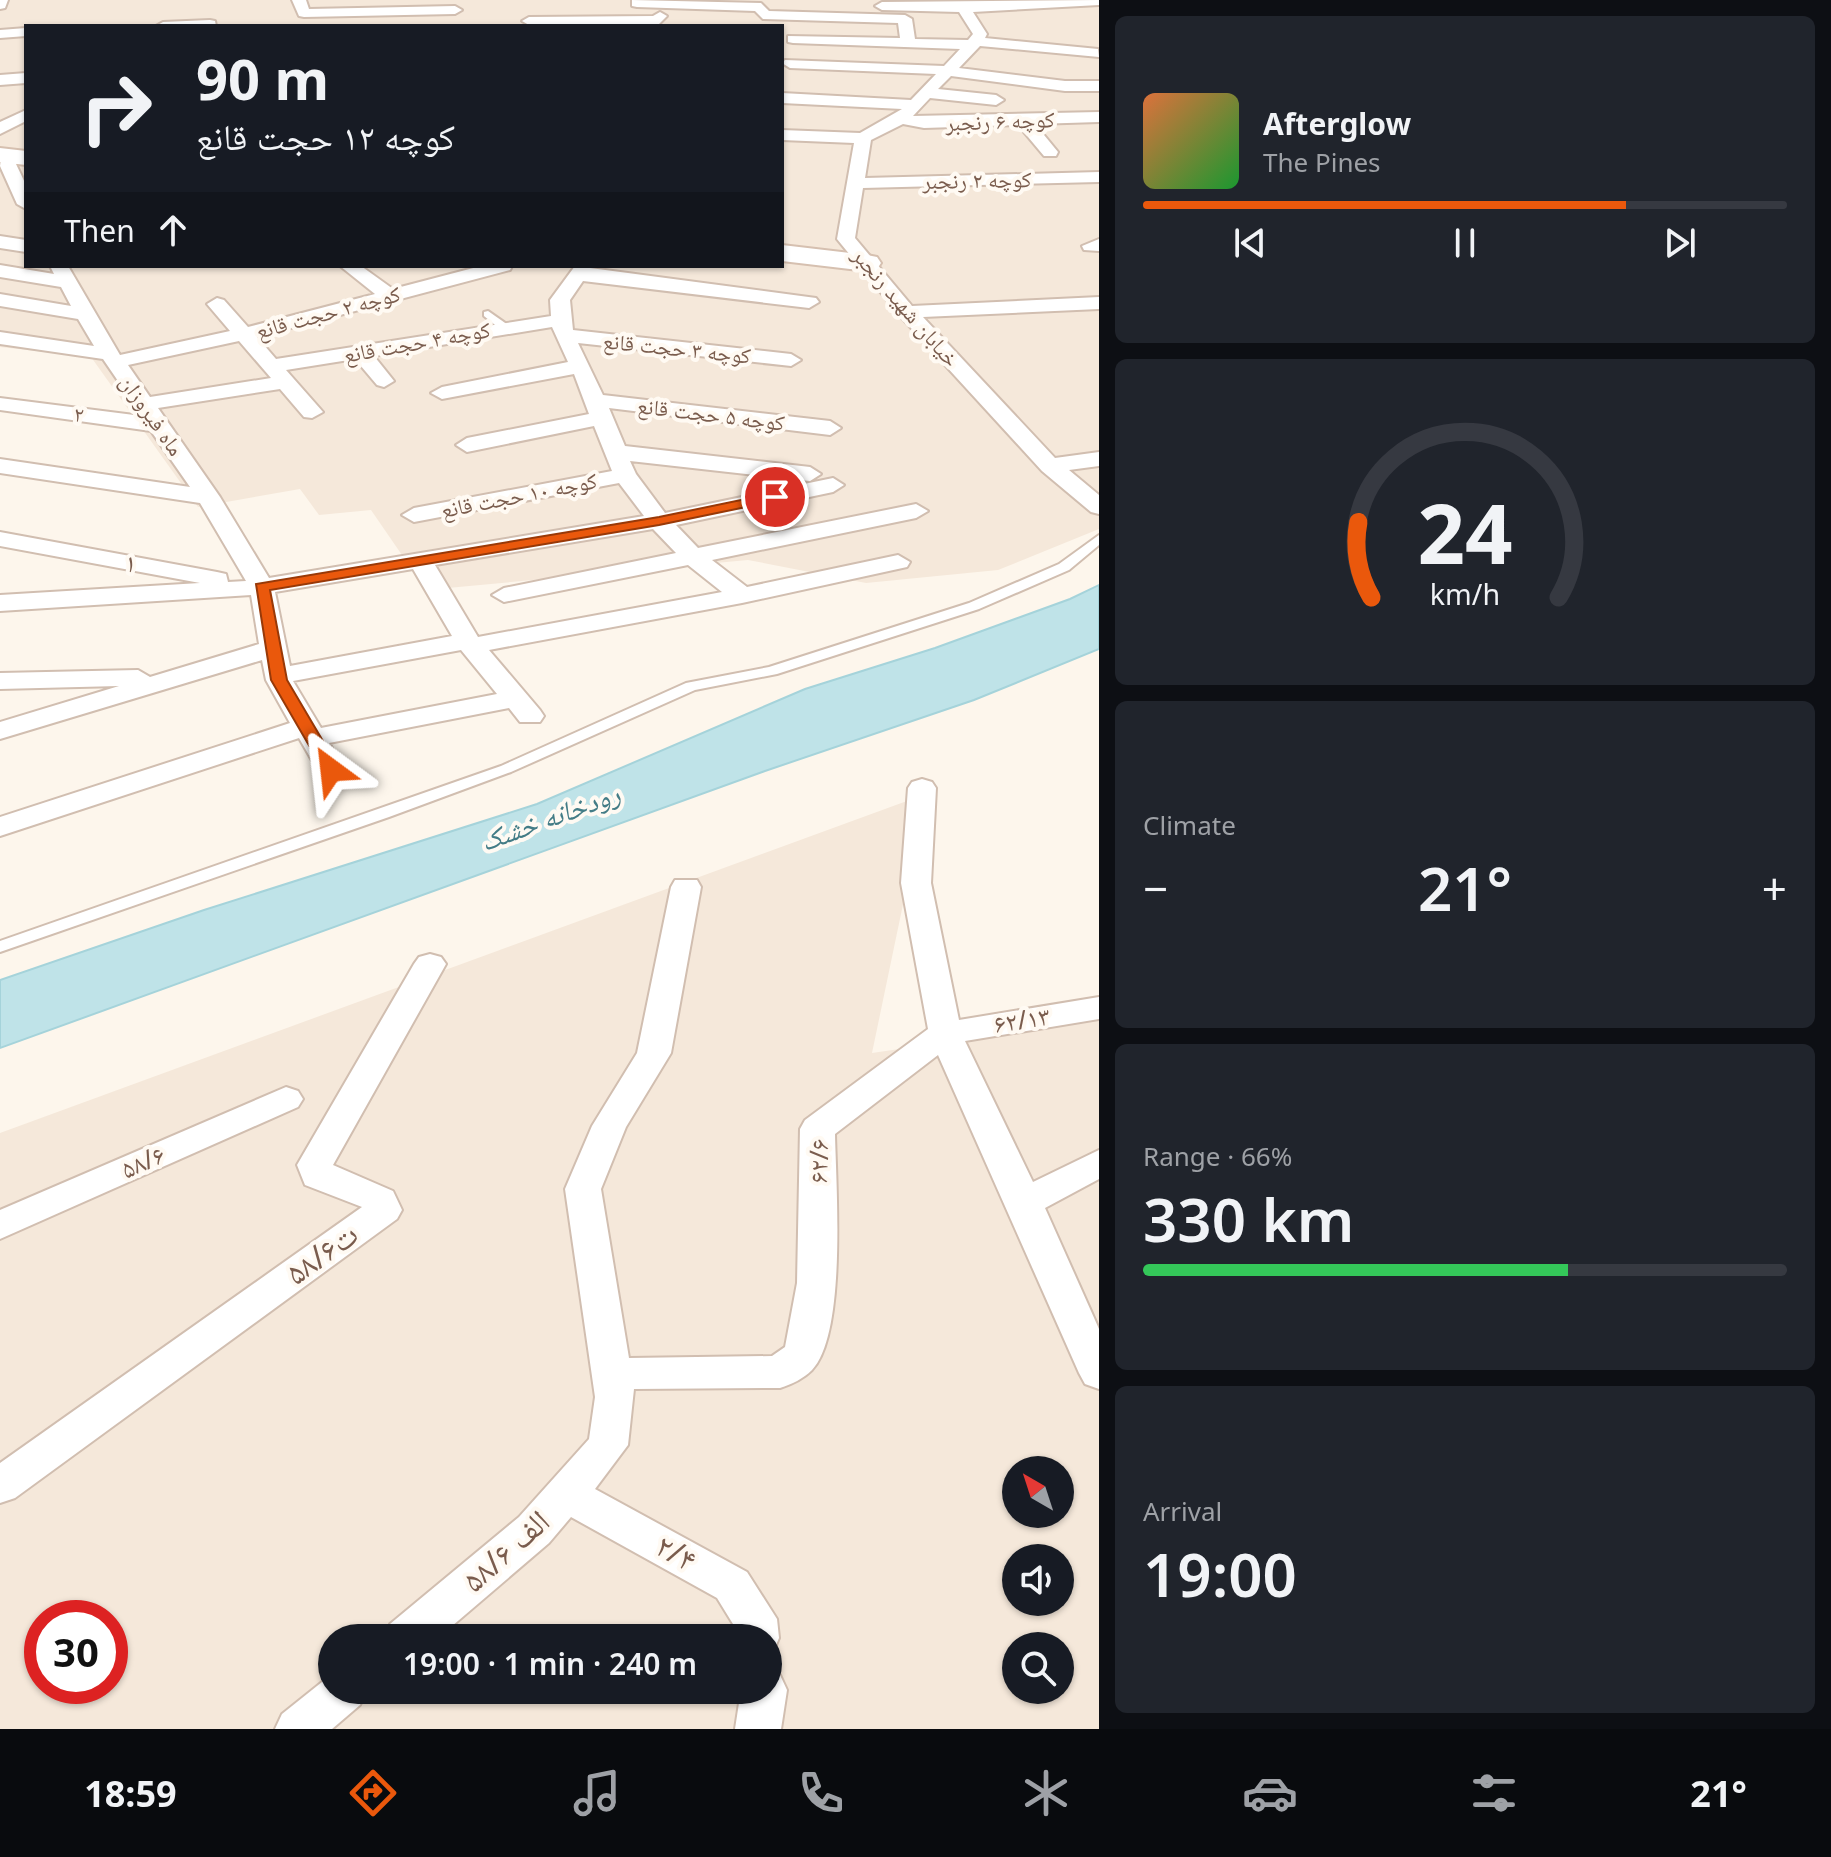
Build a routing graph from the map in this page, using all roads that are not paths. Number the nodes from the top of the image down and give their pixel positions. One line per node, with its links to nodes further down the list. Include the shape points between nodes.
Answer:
1 (299, 0): 11 (street, via 304,13)
2 (1099, 1): 4 (street)
3 (637, 3): 5 (street)
4 (1061, 3): 8 (street)
5 (664, 4): 7 (street); 12 (street, via 659,20)
6 (930, 4): 8 (street); 17 (street)
7 (698, 5): 13 (street); 14 (street, via 761,7)
8 (966, 5): 19 (street, via 980,34)
9 (521, 7): 12 (street)
10 (455, 10): 11 (street)
11 (349, 19)
12 (530, 24)
13 (693, 24)
14 (774, 24)
15 (24, 32): 16 (street)
16 (0, 34)
17 (791, 39): 18 (street); 18 (street, via 905,19); 21 (street); 26 (street)
18 (908, 43): 19 (street)
19 (974, 43): 20 (street); 21 (street)
20 (1098, 53)
21 (949, 72): 24 (street); 27 (street)
22 (24, 78): 23 (street)
23 (0, 80)
24 (1065, 86): 25 (street); 30 (street)
25 (1099, 86)
26 (786, 98): 27 (street)
27 (923, 99): 28 (street); 31 (street)
28 (996, 100)
29 (24, 116): 33 (street)
30 (1096, 118): 32 (street, کوچه ۶ رنجبر)
31 (901, 119): 32 (street, کوچه ۶ رنجبر); 35 (street)
32 (1023, 120): 36 (street)
33 (0, 129)
34 (784, 135): 35 (street)
35 (863, 138): 39 (street, خیابان شهید رنجبر)
36 (1050, 152)
37 (14, 157): 40 (street, via 7,163)
38 (1099, 177): 39 (street, کوچه ۲ رنجبر)
39 (855, 183): 45 (street, خیابان شهید رنجبر, via 846,239)
40 (9, 185): 41 (street)
41 (22, 212)
42 (0, 242): 43 (street)
43 (24, 246)
44 (784, 253): 45 (street)
45 (867, 263): 57 (street, خیابان شهید رنجبر)
46 (352, 268): 52 (street)
47 (484, 268): 50 (street, کوچه ۲ حجت قانع)
48 (582, 270): 54 (street); 59 (street, via 560,300)
49 (0, 271): 51 (street)
50 (456, 271): 52 (street, کوچه ۲ حجت قانع)
51 (64, 274): 58 (street, ماه فیروزان)
52 (390, 296): 60 (street, کوچه ۲ حجت قانع)
53 (0, 300): 58 (street)
54 (809, 302)
55 (1099, 303): 57 (street)
56 (217, 304): 60 (street)
57 (907, 312): 79 (street, خیابان شهید رنجبر)
58 (85, 314): 63 (street, ماه فیروزان)
59 (563, 328): 62 (street, کوچه ۴ حجت قانع, via 496,320); 64 (street, کوچه ۳ حجت قانع); 65 (street)
60 (245, 334): 63 (street, کوچه ۲ حجت قانع); 66 (street)
61 (0, 338): 63 (street)
62 (360, 352): 66 (street, کوچه ۴ حجت قانع); 67 (street)
63 (113, 358): 70 (street, ماه فیروزان)
64 (791, 360)
65 (581, 366): 68 (street); 71 (street)
66 (278, 374): 70 (street, کوچه ۴ حجت قانع); 72 (street)
67 (384, 381)
68 (442, 393)
69 (0, 404): 73 (street, ۲)
70 (144, 404): 73 (street, ماه فیروزان)
71 (596, 409): 74 (street, کوچه ۵ حجت قانع); 75 (street, کوچه ۵ حجت قانع); 76 (street)
72 (312, 412)
73 (159, 425): 83 (street, ماه فیروزان)
74 (830, 428)
75 (467, 445)
76 (614, 452): 80 (street); 81 (street)
77 (1099, 459): 79 (street)
78 (0, 466): 83 (street)
79 (1050, 466): 84 (street, خیابان شهید رنجبر)
80 (810, 474)
81 (625, 475): 86 (street, کوچه ۱۰ حجت قانع); 87 (street)
82 (833, 485): 87 (street)
83 (208, 497): 93 (street, ماه فیروزان)
84 (1099, 507)
85 (916, 511): 90 (street)
86 (414, 515)
87 (659, 521): 90 (street); 91 (street)
88 (0, 539): 93 (street, ۱)
89 (1099, 539): 108 (lane, via 1064,567 974,606 772,671 691,686 506,769)
90 (694, 558): 94 (street); 95 (street)
91 (421, 562): 93 (street); 97 (street)
92 (898, 562): 95 (street)
93 (262, 587): 96 (street); 98 (street)
94 (504, 595)
95 (742, 596): 97 (street)
96 (0, 603)
97 (470, 643): 99 (street); 103 (street, via 522,708)
98 (273, 648): 99 (street); 100 (street)
99 (278, 676): 103 (street)
100 (177, 677): 101 (street); 102 (street)
101 (0, 681)
102 (0, 731)
103 (310, 733): 104 (street); 106 (street)
104 (331, 770)
105 (922, 788): 111 (street, via 916,883)
106 (0, 827)
107 (686, 887): 118 (street, ۵۸/۶ الف, via 654,1053 609,1126 583,1189)
108 (0, 947)
109 (430, 964): 119 (street, ۵۸/۶ت, via 315,1165 318,1176 380,1200 384,1210)
110 (1099, 1008): 111 (street, ۶۲/۱۳)
111 (945, 1033): 114 (street); 118 (street, ۶۲/۶, via 817,1129 814,1306 801,1356 780,1372)
112 (286, 1099): 115 (street, ۵۸/۶)
113 (1099, 1163): 114 (street)
114 (1025, 1203): 116 (street)
115 (0, 1225)
116 (1086, 1311): 117 (street)
117 (1099, 1373)
118 (612, 1374): 120 (street, ۵۸/۶ الف, via 615,1397 608,1445)
119 (0, 1486)
120 (566, 1493): 121 (street, ۵۸/۶ الف, via 534,1530); 122 (street, ۲/۴, via 732,1585)
121 (423, 1624)
122 (756, 1624)
123 (327, 1704): 125 (street)
124 (762, 1704): 126 (street)
125 (298, 1729)
126 (758, 1729)

